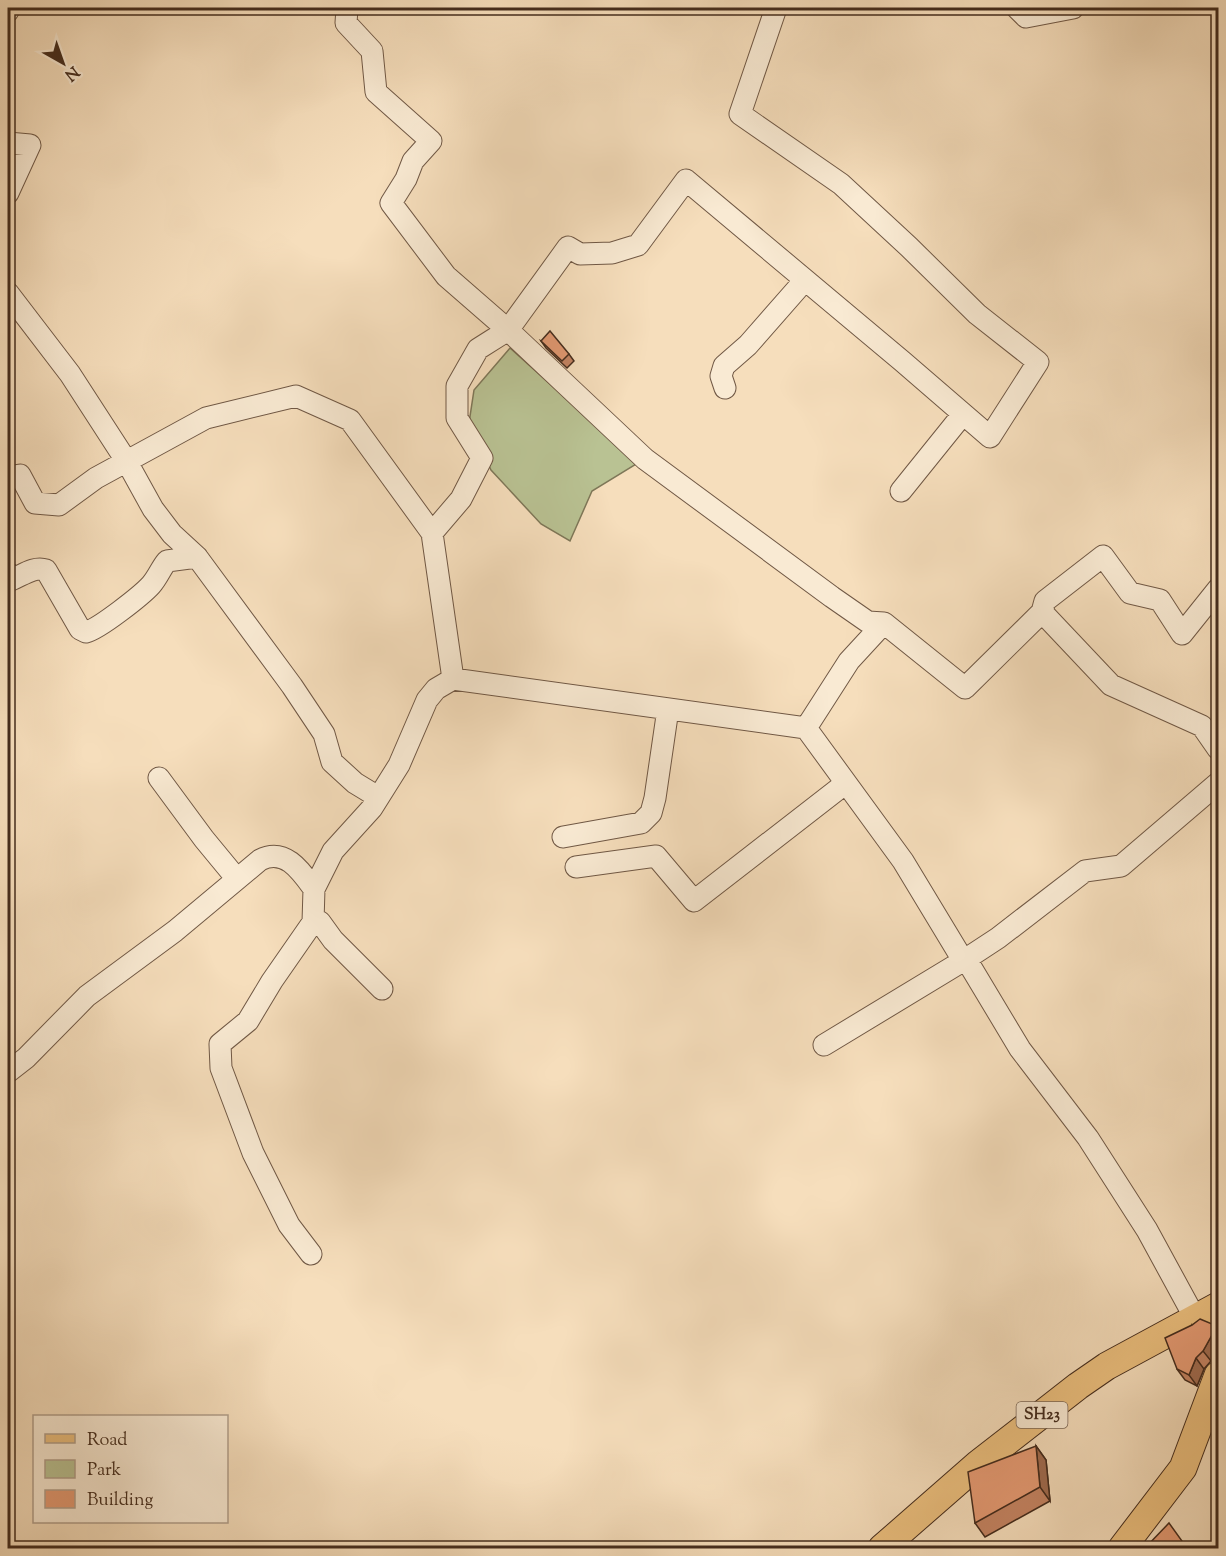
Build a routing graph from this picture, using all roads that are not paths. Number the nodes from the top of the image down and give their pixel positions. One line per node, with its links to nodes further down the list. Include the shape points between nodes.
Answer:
1 (347, 8): 9 (street, via 346,23 372,51 376,92 431,141 413,161 391,203 446,276)
2 (776, 8): 11 (street, via 740,114 841,184 977,314 1038,362 990,437)
3 (1017, 8): 4 (street, via 1026,17)
4 (1073, 8)
5 (8, 143): 6 (street, via 30,145)
6 (8, 193)
7 (805, 279): 9 (street, via 686,180 638,245 612,253 580,254 568,247); 10 (street, via 748,345 724,366 721,376); 11 (street)
8 (8, 293): 12 (street, via 70,374)
9 (508, 330): 15 (street, via 478,349 457,386 457,418 482,458 461,499); 20 (street, via 645,459 868,622)
10 (725, 388)
11 (963, 414): 14 (street)
12 (127, 462): 13 (street, via 96,478 59,505 35,503 20,475); 15 (street, via 206,418 296,396 350,420); 16 (street, via 153,509)
13 (8, 477)
14 (900, 491)
15 (432, 533): 21 (street)
16 (197, 557): 17 (street, via 167,561 149,588 86,632 80,629 46,570 40,568); 28 (street, via 324,734 332,762)
17 (9, 580)
18 (1218, 589): 19 (street, via 1182,634 1160,600 1130,593 1103,556 1045,601)
19 (1042, 612): 20 (street, via 965,688); 24 (street, via 1111,685 1202,726)
20 (884, 623): 23 (street, via 849,661)
21 (453, 679): 22 (street); 28 (street, via 427,700 399,765)
22 (668, 709): 23 (street); 29 (street, via 651,813 641,823)
23 (806, 728): 26 (street)
24 (1218, 749)
25 (159, 778): 31 (street)
26 (846, 783): 30 (street, via 694,901 656,856); 34 (street, via 903,861)
27 (1218, 783): 34 (street, via 1120,866 1085,871)
28 (378, 797): 32 (street, via 333,851)
29 (563, 837)
30 (576, 867)
31 (237, 879): 32 (street, via 269,855 279,856 302,872); 37 (street, via 87,996)
32 (314, 889): 33 (street)
33 (313, 922): 35 (street, via 320,922); 38 (street, via 248,1021 220,1044 221,1068 254,1153 289,1225)
34 (966, 959): 36 (street); 39 (street, via 1020,1049 1088,1138)
35 (382, 989)
36 (824, 1045)
37 (8, 1072)
38 (311, 1254)
39 (1207, 1313): 41 (main road, SH23, via 1078,1386 978,1464)
40 (1218, 1375): 42 (main road, via 1183,1468)
41 (882, 1548)
42 (1122, 1548)

